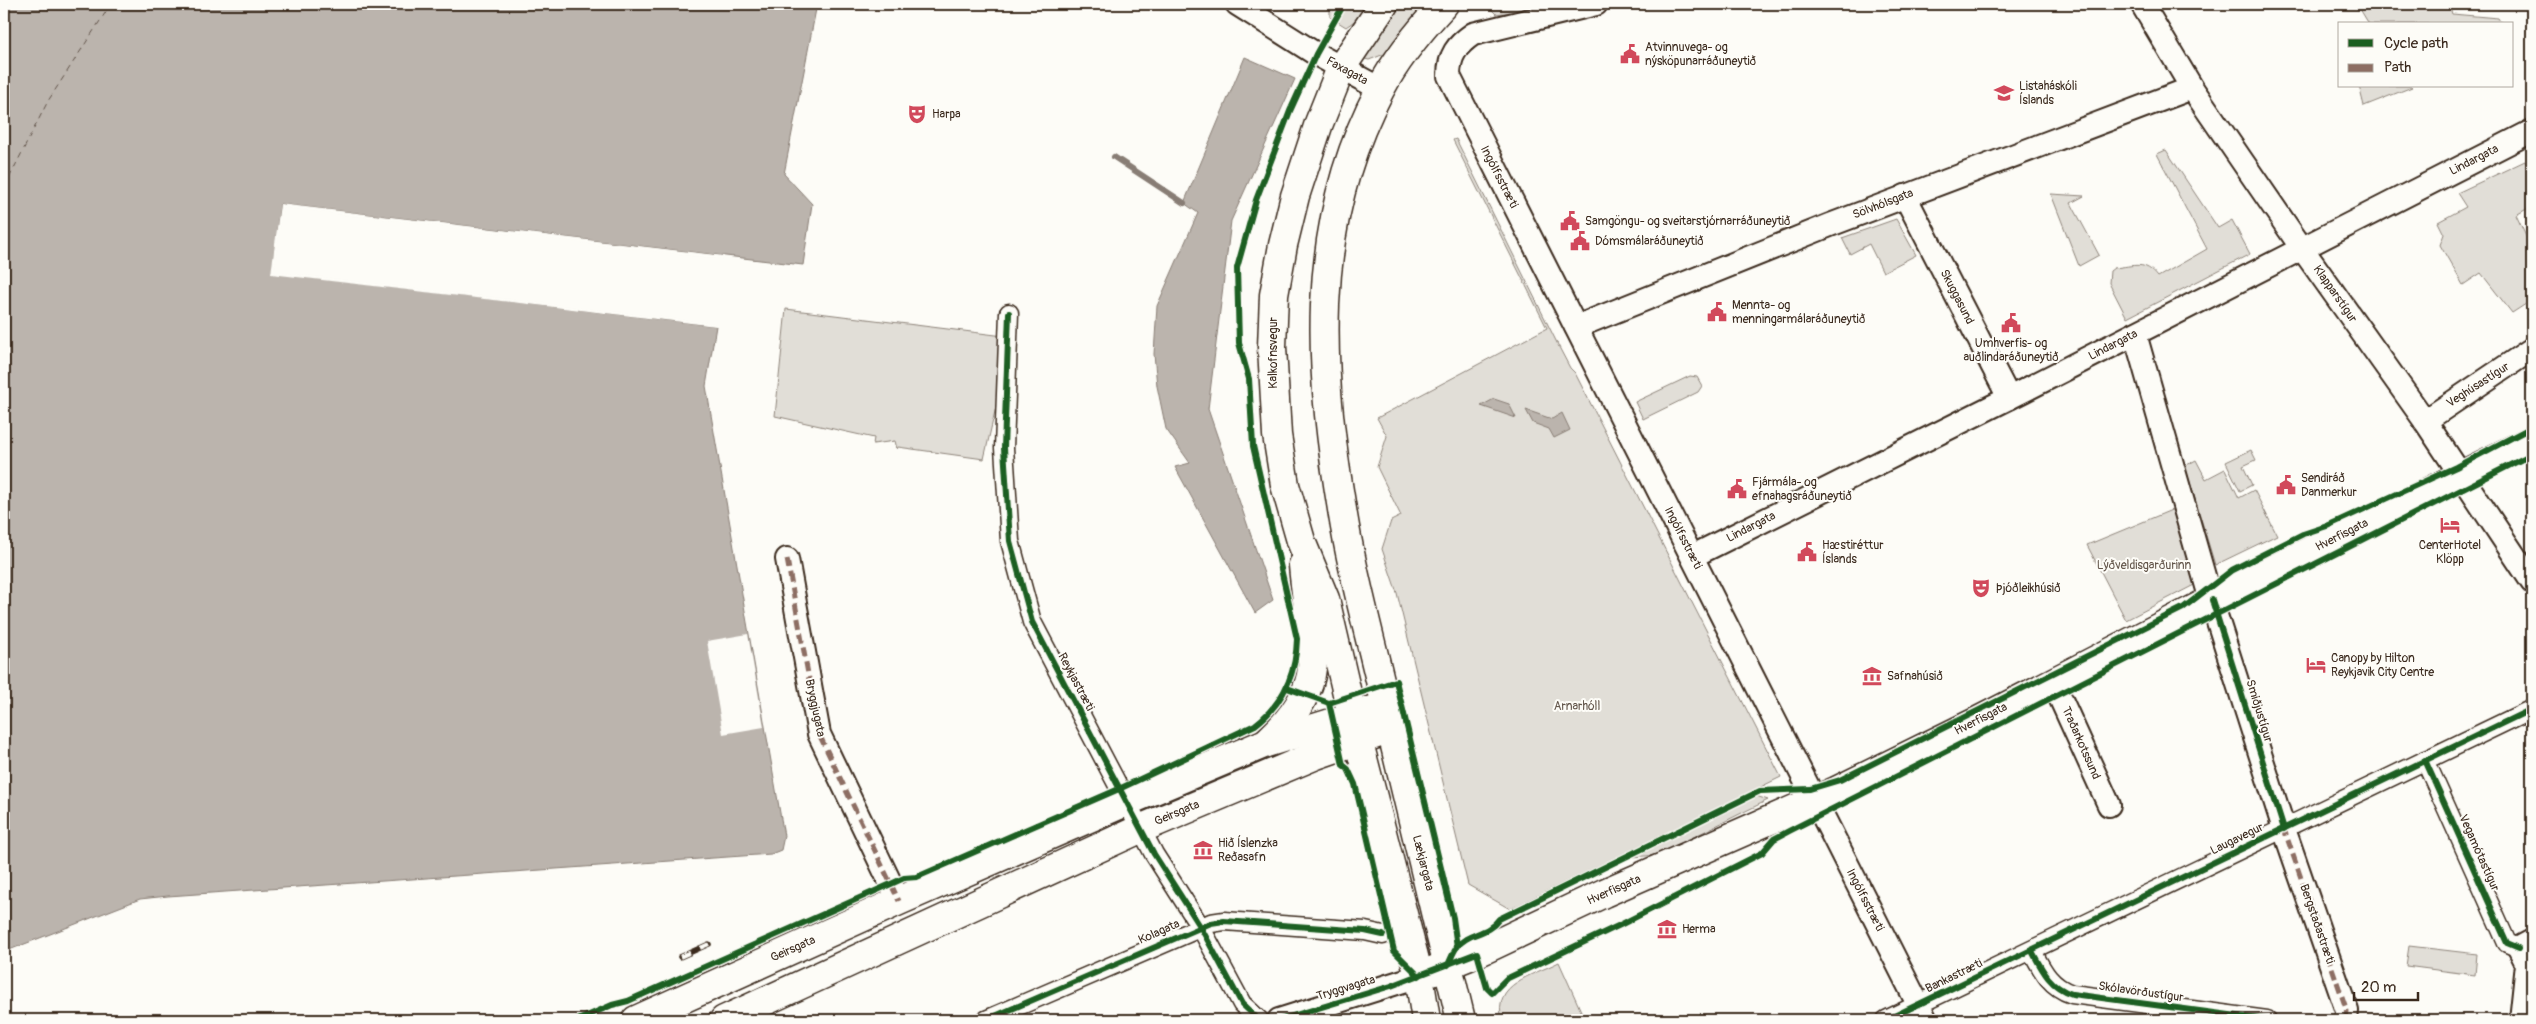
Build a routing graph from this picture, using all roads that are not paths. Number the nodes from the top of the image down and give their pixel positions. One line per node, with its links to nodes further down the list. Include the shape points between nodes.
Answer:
1 (1237, 4): 6 (street, Faxagata)
2 (1384, 4): 6 (main road, Kalkofnsvegur)
3 (1444, 4): 8 (main road)
4 (1596, 4): 13 (street, Ingólfsstræti, via 1473,34 1460,42 1452,54 1449,76)
5 (2142, 4): 7 (street, Klapparstígur)
6 (1341, 68): 8 (street, Faxagata); 20 (main road, Kalkofnsvegur, via 1295,196 1282,245 1274,295 1272,382 1277,435)
7 (2192, 88): 10 (street, Sölvhólsgata); 11 (street, Klapparstígur)
8 (1380, 89): 27 (main road, via 1352,153 1335,210 1326,262 1323,338 1328,410 1345,528)
9 (2532, 131): 11 (street, Lindargata)
10 (1905, 196): 13 (street, Sölvhólsgata); 16 (street, Skuggasund)
11 (2301, 248): 14 (street, Lindargata); 17 (street, Klapparstígur)
12 (1009, 314): 32 (street, Reykjastræti, via 1004,448 1010,541 1032,622)
13 (1576, 327): 21 (street, Ingólfsstræti)
14 (2135, 334): 16 (street, Lindargata); 24 (street, Smiðjustígur)
15 (2532, 349): 17 (street, Veghúsastígur)
16 (2008, 398): 21 (street, Lindargata)
17 (2425, 421): 19 (street, Klapparstígur)
18 (2532, 440): 19 (main road, Hverfisgata)
19 (2461, 475): 23 (street, Klapparstígur); 24 (main road, Hverfisgata)
20 (1301, 541): 28 (main road, Kalkofnsvegur, via 1325,599); 29 (main road, Geirsgata, via 1306,605 1314,649 1312,672 1297,711)
21 (1693, 556): 31 (street, Ingólfsstræti)
22 (787, 559): 37 (street, Bryggjugata, via 819,734)
23 (2532, 582)
24 (2212, 600): 25 (main road, Hverfisgata); 36 (street, Smiðjustígur)
25 (2054, 682): 31 (main road, Hverfisgata, via 1974,724); 33 (street, Traðarkotssund)
26 (2532, 709): 30 (street, Laugavegur)
27 (1388, 717): 28 (main road, Geirsgata); 43 (main road, Lækjargata)
28 (1355, 727): 29 (main road, Geirsgata); 35 (main road, Geirsgata); 44 (main road)
29 (1266, 744): 32 (main road, Geirsgata)
30 (2425, 760): 36 (street, Laugavegur); 41 (street, Vegamótastígur, via 2507,942)
31 (1815, 799): 43 (main road, Hverfisgata); 45 (street, Ingólfsstræti)
32 (1126, 802): 34 (main road, Geirsgata); 35 (street, Reykjastræti)
33 (2109, 805)
34 (1087, 819): 37 (main road, Geirsgata); 39 (main road, Geirsgata, via 1068,844 925,909)
35 (1140, 829): 38 (street, Reykjastræti); 39 (main road, Geirsgata)
36 (2284, 829): 42 (street, Laugavegur); 55 (street, Bergstaðastræti, via 2347,1011)
37 (898, 901): 46 (main road, Geirsgata)
38 (1200, 926): 40 (street, Kolagata, via 1224,921); 48 (street, Kolagata); 49 (street, Reykjastræti, via 1242,1004)
39 (913, 933): 47 (main road, Geirsgata)
40 (1383, 935)
41 (2526, 944): 56 (street, Vegamótastígur)
42 (2032, 951): 45 (street, Bankastræti); 54 (street, Skólavörðustígur, via 2050,981 2072,994)
43 (1448, 965): 44 (main road, Hverfisgata); 52 (main road, Lækjargata)
44 (1419, 976): 50 (street, Tryggvagata); 51 (main road)
45 (1922, 1013): 53 (street, Bankastræti)
46 (636, 1020)
47 (724, 1020)
48 (986, 1020)
49 (1259, 1020)
50 (1279, 1020)
51 (1426, 1020)
52 (1461, 1020)
53 (1886, 1020)
54 (2267, 1020)
55 (2346, 1020)
56 (2521, 1020)

